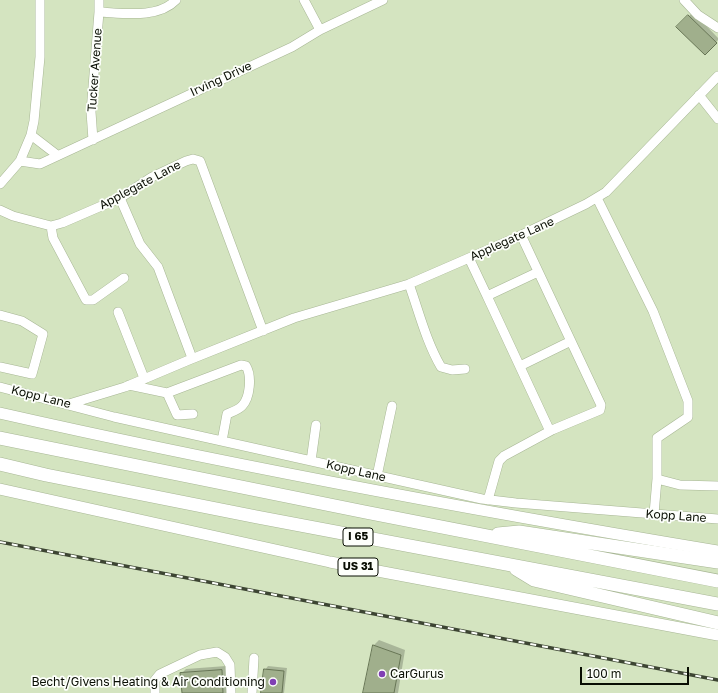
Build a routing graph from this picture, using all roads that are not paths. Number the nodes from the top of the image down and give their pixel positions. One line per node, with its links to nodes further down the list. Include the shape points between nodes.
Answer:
1 (40, 0): 13 (street, via 40,57)
2 (99, 0): 7 (street, Tucker Avenue)
3 (176, 0): 7 (street, via 170,6 153,12)
4 (304, 0): 9 (street)
5 (383, 0): 9 (street, Irving Drive)
6 (684, 0): 8 (street, via 698,15)
7 (99, 12): 14 (street, Tucker Avenue, via 91,112)
8 (718, 28)
9 (320, 30): 14 (street, Irving Drive, via 292,47)
10 (718, 76): 11 (street, Applegate Lane)
11 (699, 95): 12 (street); 19 (street, Applegate Lane, via 606,192)
12 (718, 119)
13 (31, 135): 15 (street); 16 (street)
14 (93, 140): 15 (street, Irving Drive)
15 (58, 155): 16 (street, Irving Drive, via 40,164)
16 (20, 161): 17 (street)
17 (0, 184)
18 (120, 198): 21 (street, Applegate Lane); 30 (street, Applegate Lane, via 152,177 193,159 200,160); 32 (street, via 140,244 158,267)
19 (597, 198): 22 (street, Applegate Lane); 53 (street, via 653,311 688,401 688,417 657,438)
20 (0, 210): 21 (street)
21 (50, 226): 25 (street, via 53,238 86,300 92,300)
22 (521, 235): 23 (street, Applegate Lane); 24 (street)
23 (469, 258): 26 (street, Applegate Lane); 27 (street)
24 (538, 272): 27 (street); 31 (street)
25 (124, 278)
26 (409, 284): 30 (street, Applegate Lane, via 294,318); 35 (street, via 421,322 441,367 452,370)
27 (488, 296): 33 (street)
28 (118, 312): 36 (street)
29 (0, 315): 34 (street, via 22,321 43,334 32,374)
30 (263, 331): 32 (street, Applegate Lane)
31 (571, 341): 33 (street); 47 (street, via 602,405 600,410)
32 (192, 358): 36 (street, Applegate Lane)
33 (520, 366): 47 (street, via 548,427)
34 (0, 367)
35 (465, 369)
36 (144, 378): 37 (street, Applegate Lane)
37 (129, 385): 39 (street); 40 (street, Applegate Lane)
38 (0, 387): 40 (street, Kopp Lane)
39 (167, 393): 44 (street); 49 (street, via 241,365 246,366 249,370 247,396 241,408 227,414)
40 (69, 404): 46 (street, Kopp Lane)
41 (392, 406): 52 (street)
42 (0, 413): 60 (main road, via 164,449 563,526)
43 (193, 414): 44 (street)
44 (177, 415): 46 (street)
45 (316, 425): 50 (street)
46 (172, 430): 49 (street, Kopp Lane)
47 (552, 430): 56 (street, via 499,461)
48 (0, 438): 59 (highway, I 65)
49 (222, 441): 50 (street, Kopp Lane)
50 (311, 461): 52 (street, Kopp Lane)
51 (0, 464): 62 (highway, I 65, via 258,518)
52 (377, 476): 56 (street, Kopp Lane)
53 (657, 480): 54 (street, via 680,485); 57 (street)
54 (718, 486)
55 (0, 489): 66 (main road, US 31, via 330,562)
56 (488, 500): 57 (street, Kopp Lane)
57 (654, 514): 58 (street, Kopp Lane)
58 (718, 519)
59 (488, 536): 61 (highway, via 519,532); 63 (highway, I 65)
60 (718, 551)
61 (718, 562)
62 (510, 565): 64 (highway, I 65); 65 (highway, via 534,580)
63 (718, 580)
64 (718, 604)
65 (718, 623)
66 (718, 635)
67 (254, 658): 70 (street)
68 (155, 693): 69 (street, via 155,680 160,674 200,655 217,652 225,657 230,665)
69 (231, 693)
70 (252, 693)

